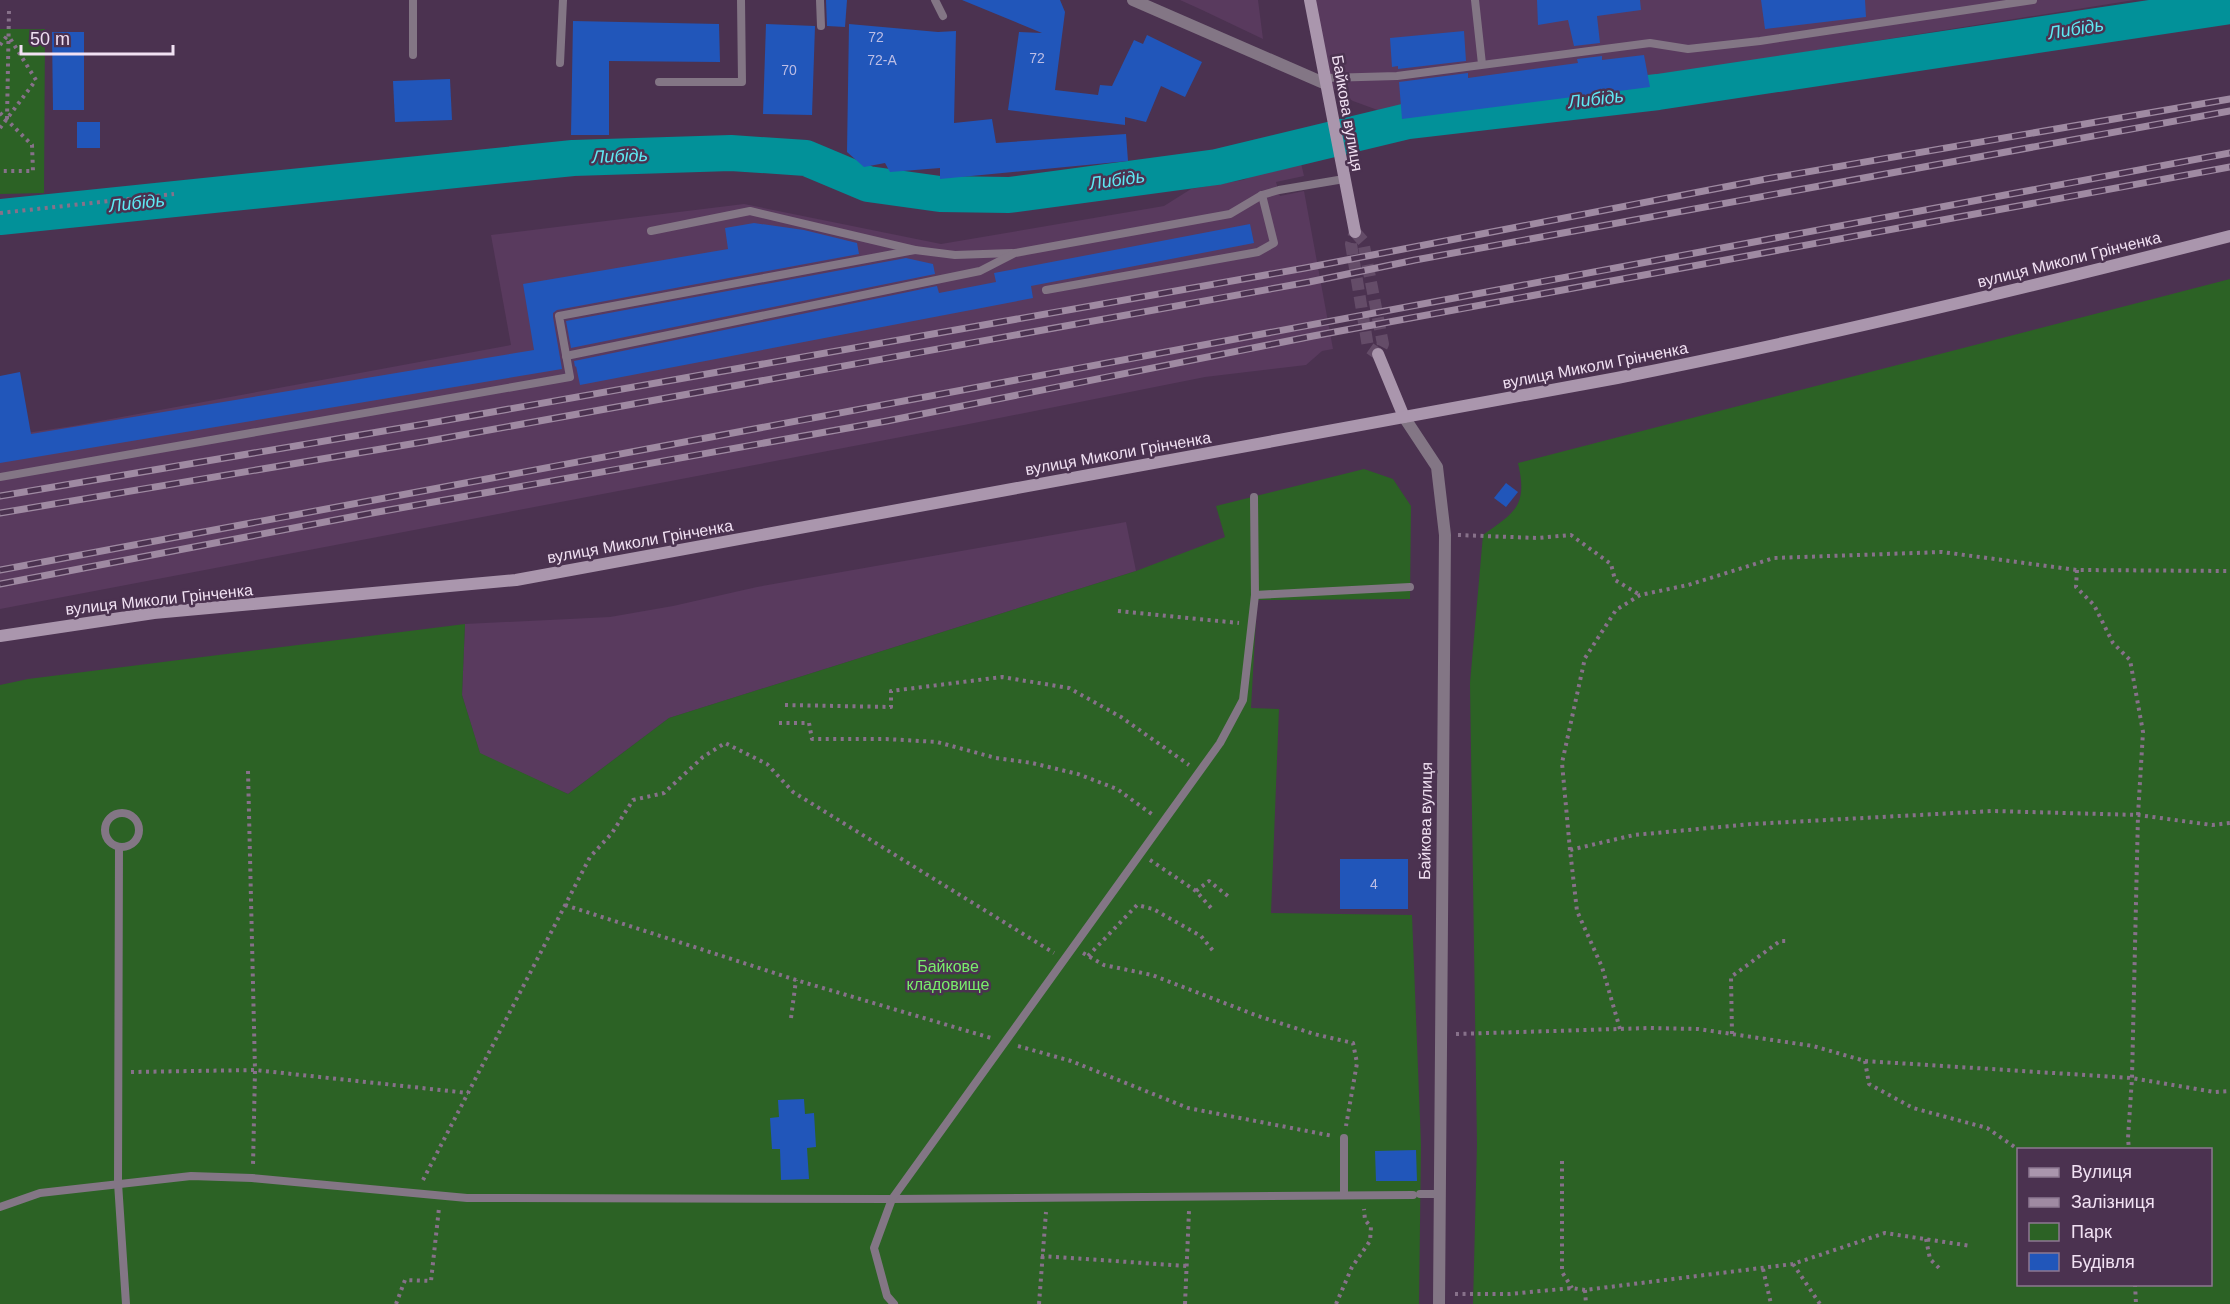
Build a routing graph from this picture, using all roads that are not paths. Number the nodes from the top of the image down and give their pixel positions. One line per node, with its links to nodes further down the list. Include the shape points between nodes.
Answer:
1 (413, 0): 12 (lane)
2 (563, 0): 13 (lane)
3 (741, 0): 16 (lane, via 742,82)
4 (820, 0): 11 (lane)
5 (935, 0): 10 (lane)
6 (1133, 0): 15 (street)
7 (1310, 0): 15 (main road, Байкова вулиця)
8 (1475, 0): 14 (lane)
9 (2033, 0): 14 (lane, via 1760,41 1688,49 1650,43)
10 (943, 16)
11 (821, 26)
12 (413, 55)
13 (560, 63)
14 (1482, 64): 15 (lane)
15 (1326, 81): 17 (main road, Байкова вулиця)
16 (659, 82)
17 (1343, 178): 18 (lane); 20 (main road, Байкова вулиця)
18 (1262, 195): 23 (lane, via 1230,214); 24 (lane, via 1274,243 1258,252)
19 (651, 231): 22 (lane, via 750,212)
20 (1355, 232)
21 (2230, 236): 27 (main road, вулиця Миколи Грінченка, via 1729,356)
22 (915, 250): 23 (lane, via 955,255); 26 (lane, via 559,316)
23 (1015, 253): 26 (lane, via 980,271)
24 (1046, 290)
25 (1378, 354): 27 (main road, Байкова вулиця)
26 (566, 356): 28 (lane, via 570,377)
27 (1404, 417): 32 (main road, вулиця Миколи Грінченка, via 516,580 154,613); 36 (street, Байкова вулиця, via 1437,467 1445,535)
28 (0, 477)
29 (1254, 497): 31 (lane)
30 (1410, 587): 31 (lane)
31 (1255, 595): 38 (lane, via 1243,700 1220,743)
32 (0, 636)
33 (119, 847): 33 (lane, via 110,843 104,828 113,815 128,813 138,824 139,832 130,845); 35 (lane)
34 (1344, 1138): 37 (lane)
35 (118, 1183): 38 (lane, via 191,1176 467,1198); 39 (lane, via 40,1192); 41 (lane)
36 (1440, 1194): 37 (lane); 40 (street, Байкова вулиця)
37 (1344, 1195): 38 (lane)
38 (892, 1199): 42 (lane, via 874,1248 887,1296)
39 (0, 1207)
40 (1439, 1299)
41 (126, 1304)
42 (894, 1304)

